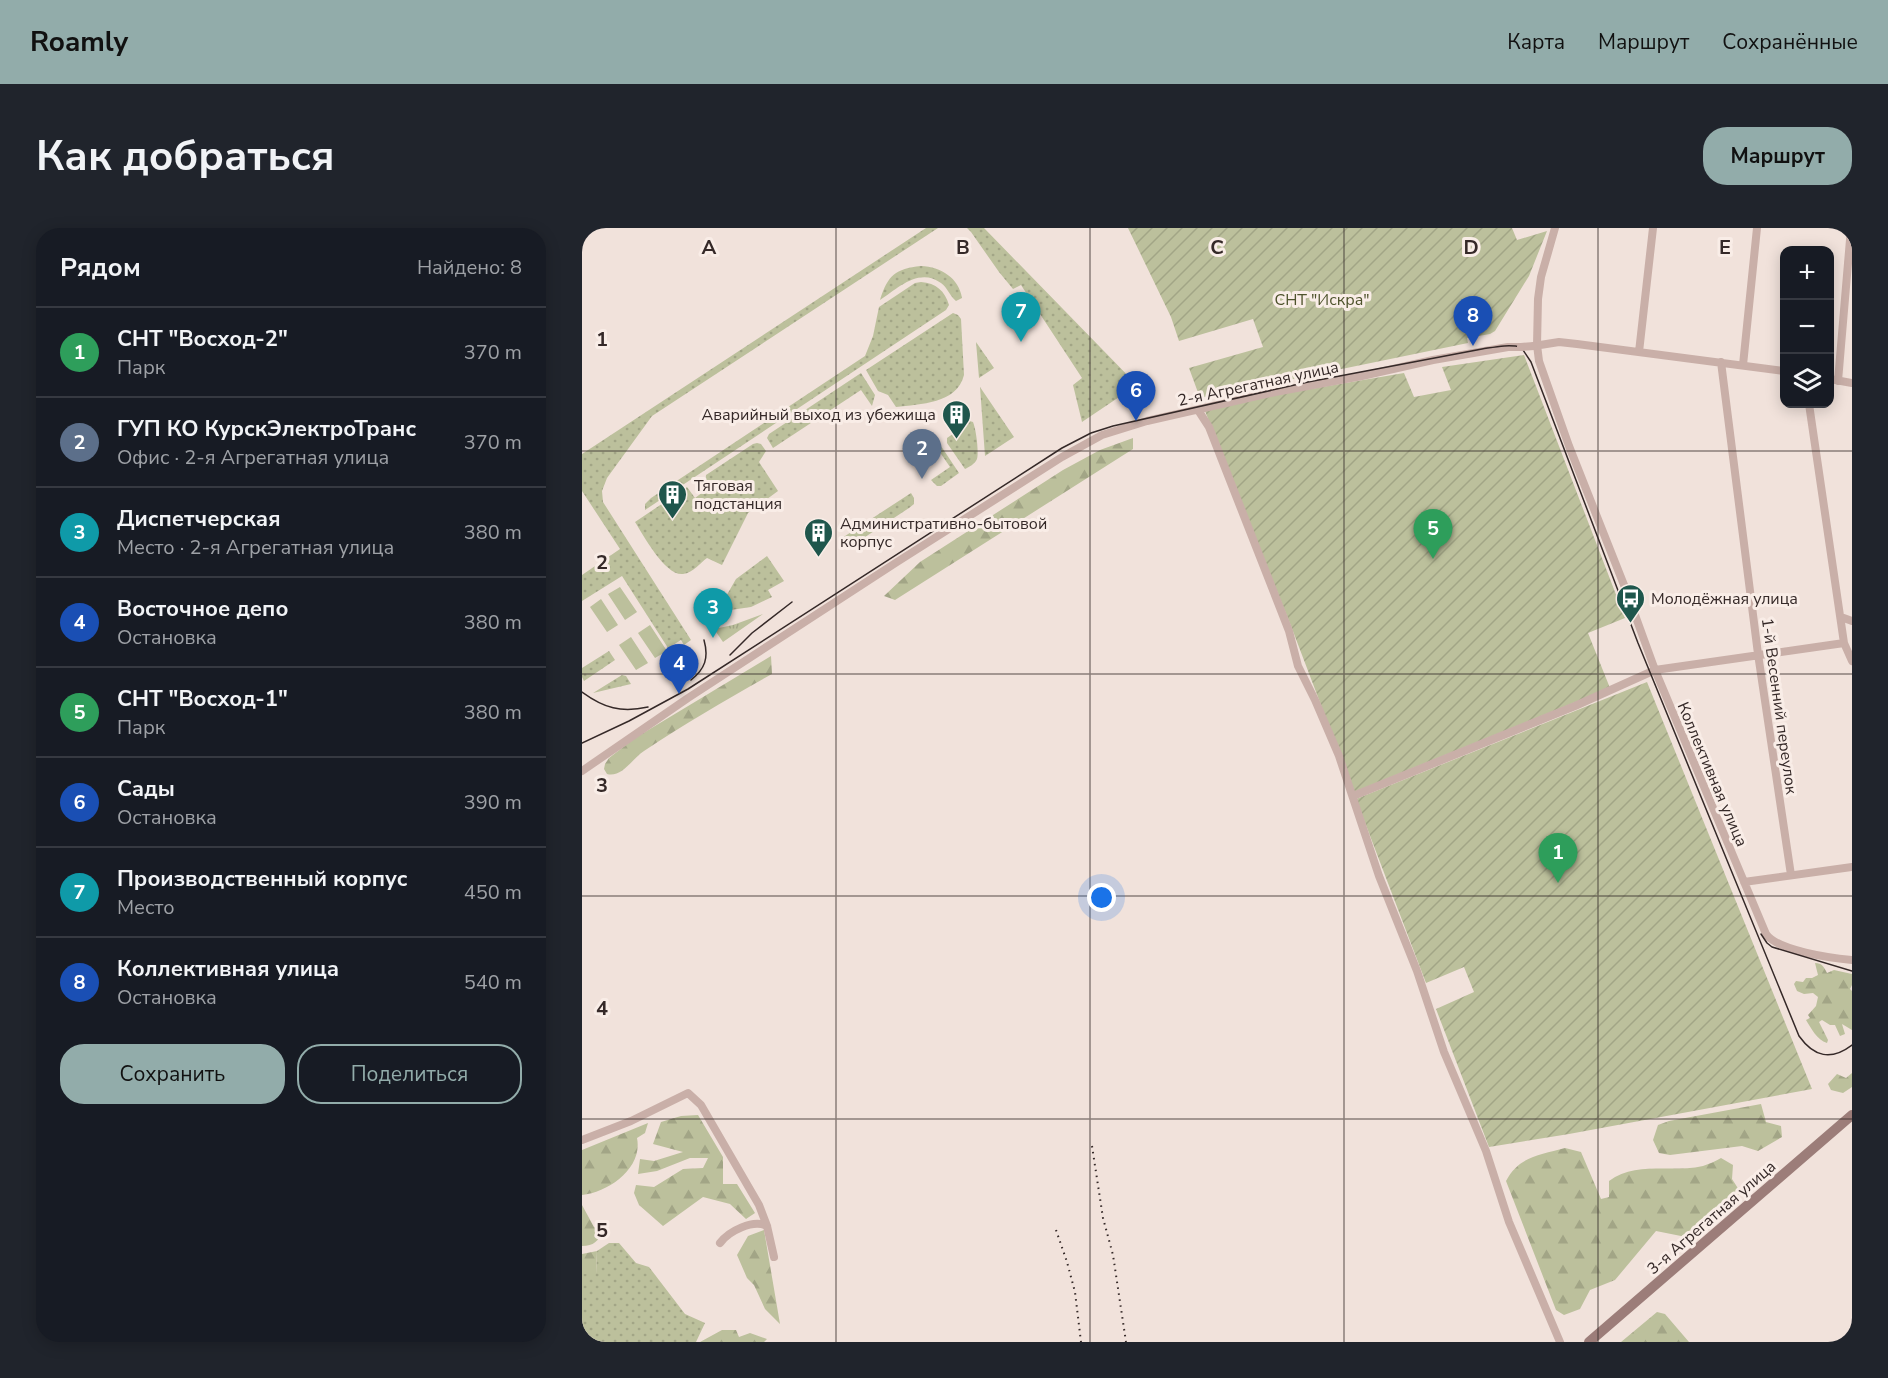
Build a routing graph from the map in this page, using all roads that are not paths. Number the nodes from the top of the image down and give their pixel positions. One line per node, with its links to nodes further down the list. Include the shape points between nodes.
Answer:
1 (1555, 228): 5 (street, Коллективная улица, via 1540,277)
2 (1653, 228): 6 (street)
3 (1757, 228): 8 (street)
4 (1851, 228): 10 (street)
5 (1535, 346): 6 (street, 2-я Агрегатная улица, via 1559,342); 13 (street, 2-я Агрегатная улица, bridge, via 1433,360); 19 (street, Коллективная улица)
6 (1639, 352): 7 (street, 2-я Агрегатная улица)
7 (1721, 362): 8 (street, 2-я Агрегатная улица); 17 (street, 1-й Весенний переулок)
8 (1743, 365): 9 (street, 2-я Агрегатная улица)
9 (1780, 370)
10 (1834, 380): 11 (street)
11 (1852, 383)
12 (1810, 408): 14 (street)
13 (1198, 410): 20 (street, 2-я Агрегатная улица, via 1102,435 1062,457 688,698); 21 (street, via 1209,427 1289,631 1298,666)
14 (1841, 617): 15 (street); 16 (street)
15 (1852, 621)
16 (1844, 643): 17 (street); 18 (street)
17 (1758, 654): 19 (street); 23 (street, 1-й Весенний переулок)
18 (1852, 661)
19 (1655, 670): 21 (street); 24 (street, Коллективная улица)
20 (582, 771)
21 (1353, 796): 31 (street, via 1444,1052)
22 (1852, 867): 23 (street)
23 (1791, 875): 24 (street)
24 (1744, 882): 25 (street, Коллективная улица, via 1771,941 1795,950)
25 (1852, 960)
26 (1852, 1115): 32 (street, 3-я Агрегатная улица)
27 (582, 1140): 28 (street, via 688,1093 701,1105 717,1131)
28 (767, 1226): 29 (street, via 738,1229); 30 (street)
29 (720, 1243)
30 (774, 1257)
31 (1560, 1342)
32 (1589, 1342)

